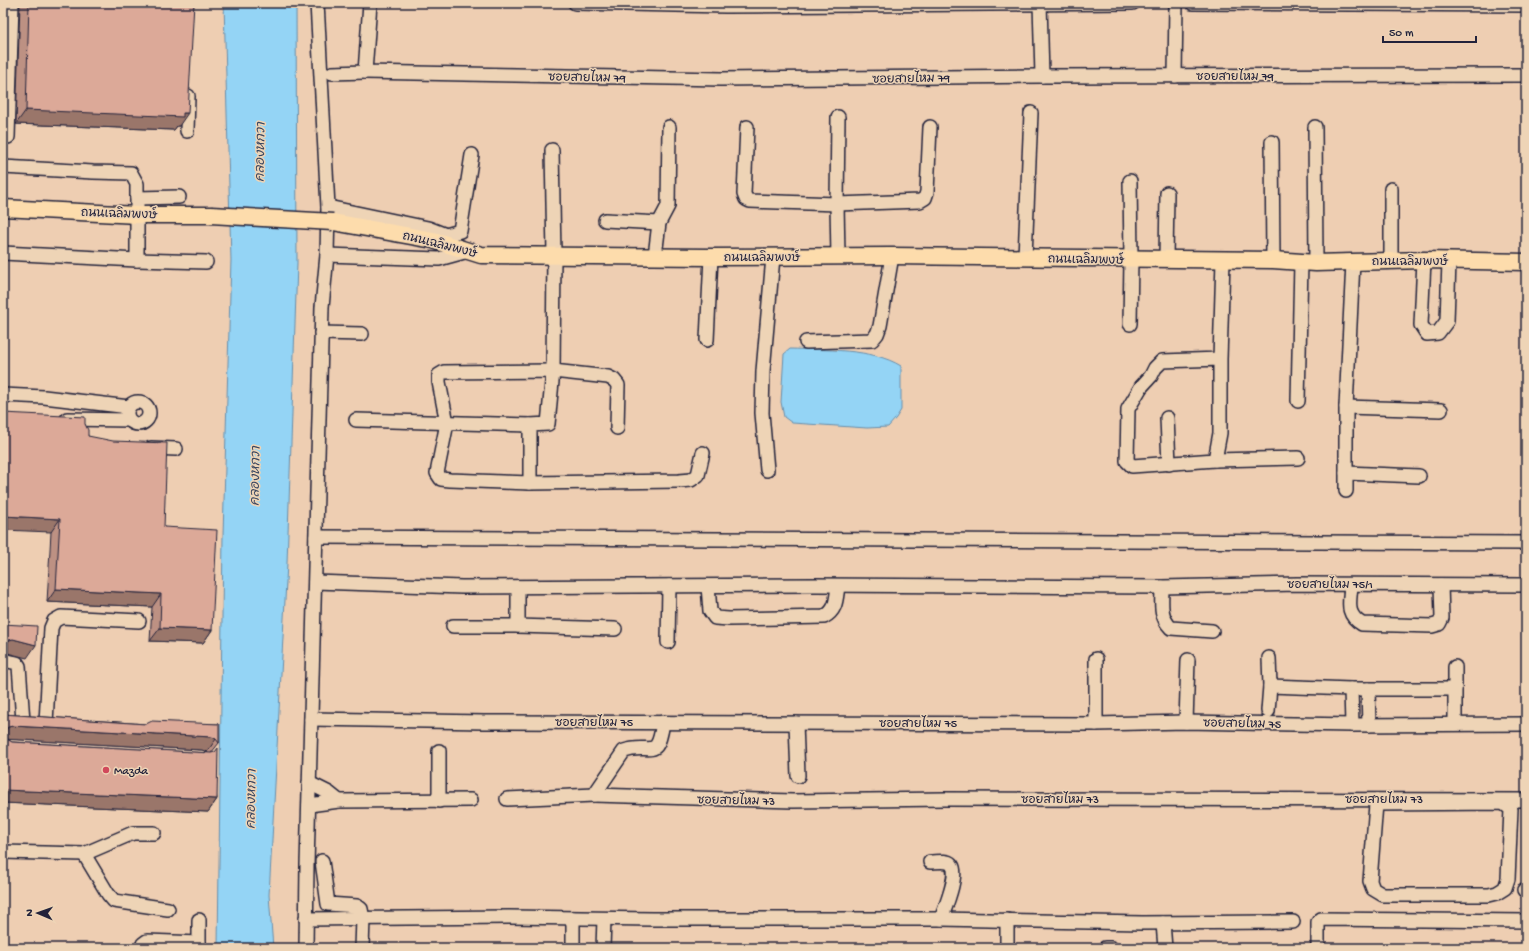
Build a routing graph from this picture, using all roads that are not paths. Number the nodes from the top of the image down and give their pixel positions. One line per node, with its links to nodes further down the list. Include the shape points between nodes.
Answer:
1 (12, 3): 10 (street)
2 (317, 3): 37 (street)
3 (370, 3): 11 (street)
4 (575, 3): 5 (street, via 726,6)
5 (1040, 3): 6 (street); 14 (street)
6 (1133, 3)
7 (1176, 3): 15 (street)
8 (1192, 3): 9 (street)
9 (1526, 5)
10 (7, 34): 17 (street)
11 (365, 72): 12 (street, ซอยสายไหม 79); 14 (street, ซอยสายไหม 79, via 721,79)
12 (332, 73)
13 (1526, 75): 15 (street, ซอยสายไหม 79)
14 (1042, 76): 15 (street, ซอยสายไหม 79)
15 (1175, 76)
16 (189, 83): 24 (street)
17 (6, 88): 25 (street)
18 (1031, 113): 51 (street)
19 (838, 117): 35 (street)
20 (669, 127): 40 (street, via 668,206)
21 (930, 127): 35 (street, via 927,192 924,198 920,201)
22 (1315, 127): 61 (street)
23 (747, 128): 35 (street, via 744,194 746,199)
24 (187, 130)
25 (8, 137)
26 (1272, 142): 56 (street)
27 (552, 150): 45 (street)
28 (472, 155): 41 (street, via 460,231)
29 (3, 167): 34 (street, via 131,172 137,184)
30 (1130, 181): 52 (street)
31 (1392, 189): 58 (street)
32 (1167, 193): 54 (street)
33 (179, 197): 34 (street)
34 (137, 198): 38 (street)
35 (837, 204): 50 (street)
36 (3, 208): 38 (main road, ถนนเฉลิมพงษ์)
37 (330, 214): 38 (main road, ถนนเฉลิมพงษ์, bridge); 41 (street, via 428,228); 43 (main road, ถนนเฉลิมพงษ์); 44 (street)
38 (137, 215): 53 (street)
39 (605, 220): 40 (street)
40 (659, 223): 46 (street)
41 (446, 235): 43 (street, via 472,244)
42 (3, 253): 53 (street)
43 (475, 253): 44 (street, via 440,259); 45 (main road, ถนนเฉลิมพงษ์)
44 (327, 255): 65 (street)
45 (554, 256): 46 (main road, ถนนเฉลิมพงษ์); 70 (street)
46 (655, 256): 48 (main road, ถนนเฉลิมพงษ์)
47 (892, 256): 50 (main road, ถนนเฉลิมพงษ์); 51 (main road, ถนนเฉลิมพงษ์); 68 (street, via 880,326 872,340)
48 (711, 257): 49 (main road, ถนนเฉลิมพงษ์); 67 (street)
49 (773, 257): 50 (main road, ถนนเฉลิมพงษ์); 87 (street, via 763,371 762,413)
50 (838, 257)
51 (1025, 257): 52 (main road, ถนนเฉลิมพงษ์)
52 (1131, 259): 54 (main road, ถนนเฉลิมพงษ์); 64 (street)
53 (137, 260): 60 (street)
54 (1166, 260): 55 (main road, ถนนเฉลิมพงษ์)
55 (1223, 260): 56 (main road, ถนนเฉลิมพงษ์); 69 (street)
56 (1273, 260): 61 (main road, ถนนเฉลิมพงษ์)
57 (1424, 260): 58 (main road, ถนนเฉลิมพงษ์); 59 (main road, ถนนเฉลิมพงษ์); 59 (street, via 1421,325 1428,334 1438,333 1447,321)
58 (1391, 261): 62 (main road, ถนนเฉลิมพงษ์)
59 (1449, 261): 63 (main road, ถนนเฉลิมพงษ์)
60 (206, 262)
61 (1308, 262): 62 (main road, ถนนเฉลิมพงษ์); 72 (street)
62 (1353, 262): 73 (street)
63 (1526, 262)
64 (1130, 324)
65 (322, 333): 66 (street); 92 (street)
66 (362, 334)
67 (707, 340)
68 (806, 342)
69 (1220, 359): 85 (street, via 1220,433); 86 (street, via 1162,361 1141,387 1128,409 1127,461 1132,466)
70 (553, 371): 78 (street, via 444,372 439,376 439,382); 79 (street, via 548,424); 80 (street, via 608,377 614,380 618,385)
71 (3, 395): 76 (street, via 44,397 129,414 83,425)
72 (1298, 402)
73 (1346, 407): 74 (street); 88 (street)
74 (1441, 410)
75 (1167, 418): 86 (street)
76 (51, 419)
77 (356, 420): 78 (street)
78 (447, 423): 79 (street); 90 (street, via 436,473 441,479)
79 (530, 425): 90 (street)
80 (617, 428)
81 (140, 448): 82 (street)
82 (176, 449)
83 (703, 454): 90 (street, via 698,475 691,480)
84 (1298, 458): 85 (street)
85 (1215, 460): 86 (street)
86 (1169, 464)
87 (767, 470)
88 (1346, 473): 89 (street); 91 (street)
89 (1419, 476)
90 (530, 483)
91 (1346, 491)
92 (316, 537): 93 (street); 94 (street)
93 (1526, 543)
94 (315, 582): 101 (street, ซอยสายไหม 75/1); 119 (street)
95 (1351, 585): 96 (street, ซอยสายไหม 75/1); 96 (street, via 1349,608 1354,620 1362,624 1432,626 1439,624 1442,618); 102 (street, ซอยสายไหม 75/1)
96 (1441, 585): 97 (street, ซอยสายไหม 75/1)
97 (1526, 585)
98 (669, 586): 99 (street, ซอยสายไหม 75/1); 101 (street, ซอยสายไหม 75/1); 108 (street)
99 (708, 586): 100 (street, ซอยสายไหม 75/1); 100 (street, via 710,611 714,618 729,619 824,617 834,609)
100 (838, 586): 102 (street, ซอยสายไหม 75/1)
101 (518, 587): 105 (street)
102 (1162, 587): 107 (street, via 1164,622 1171,628)
103 (139, 621): 124 (street, via 61,617 54,621 51,628)
104 (453, 626): 105 (street)
105 (518, 626): 106 (street)
106 (615, 630)
107 (1212, 631)
108 (668, 642)
109 (1269, 658): 114 (street)
110 (1096, 659): 127 (street)
111 (3, 660): 121 (street, via 17,663 19,666)
112 (1188, 660): 123 (street)
113 (1455, 667): 117 (street)
114 (1270, 686): 115 (street); 118 (street)
115 (1351, 689): 116 (street); 130 (street)
116 (1368, 689): 117 (street); 131 (street)
117 (1455, 689): 128 (street)
118 (1268, 711)
119 (311, 719): 122 (street, ซอยสายไหม 75); 134 (street)
120 (10, 720): 121 (street)
121 (23, 721): 124 (street)
122 (663, 722): 125 (street, ซอยสายไหม 75); 135 (street, via 656,746 650,749 624,751)
123 (1186, 722): 127 (street, ซอยสายไหม 75); 130 (street, ซอยสายไหม 75)
124 (46, 723): 126 (street)
125 (796, 723): 127 (street, ซอยสายไหม 75); 133 (street)
126 (61, 724)
127 (1096, 724)
128 (1455, 724): 129 (street, ซอยสายไหม 75); 131 (street, ซอยสายไหม 75)
129 (1526, 724)
130 (1352, 725): 131 (street, ซอยสายไหม 75)
131 (1369, 725)
132 (439, 751): 140 (street)
133 (798, 776)
134 (309, 783): 139 (street); 142 (street)
135 (594, 795): 136 (street, ซอยสายไหม 73); 141 (street, ซอยสายไหม 73, via 793,802 945,799)
136 (507, 799)
137 (471, 800): 140 (street)
138 (1526, 800): 141 (street, ซอยสายไหม 73)
139 (339, 801): 140 (street); 142 (street)
140 (439, 801)
141 (1378, 801): 141 (street, via 1370,880 1373,889 1382,895 1489,895 1505,888 1508,879 1511,816 1511,809 1507,806)
142 (309, 805): 151 (street)
143 (154, 833): 145 (street, via 133,833)
144 (3, 852): 145 (street)
145 (84, 854): 148 (street, via 114,901)
146 (322, 861): 149 (street, via 328,904 357,906 361,909)
147 (930, 862): 153 (street, via 946,862 955,870)
148 (168, 909)
149 (363, 918): 150 (street); 151 (street); 163 (street)
150 (573, 918): 152 (street); 164 (street)
151 (306, 919): 162 (street)
152 (604, 919): 153 (street); 165 (street)
153 (942, 919): 155 (street)
154 (199, 920): 160 (street)
155 (1007, 920): 158 (street); 166 (street)
156 (1526, 921): 170 (street, via 1321,919 1318,922)
157 (1293, 922): 158 (street)
158 (1163, 923): 169 (street)
159 (160, 945): 160 (street); 161 (street, via 147,941)
160 (199, 946)
161 (142, 948)
162 (306, 948)
163 (362, 948)
164 (573, 948)
165 (603, 948)
166 (1007, 948)
167 (1105, 948): 168 (street)
168 (1112, 948)
169 (1165, 948)
170 (1318, 948)

